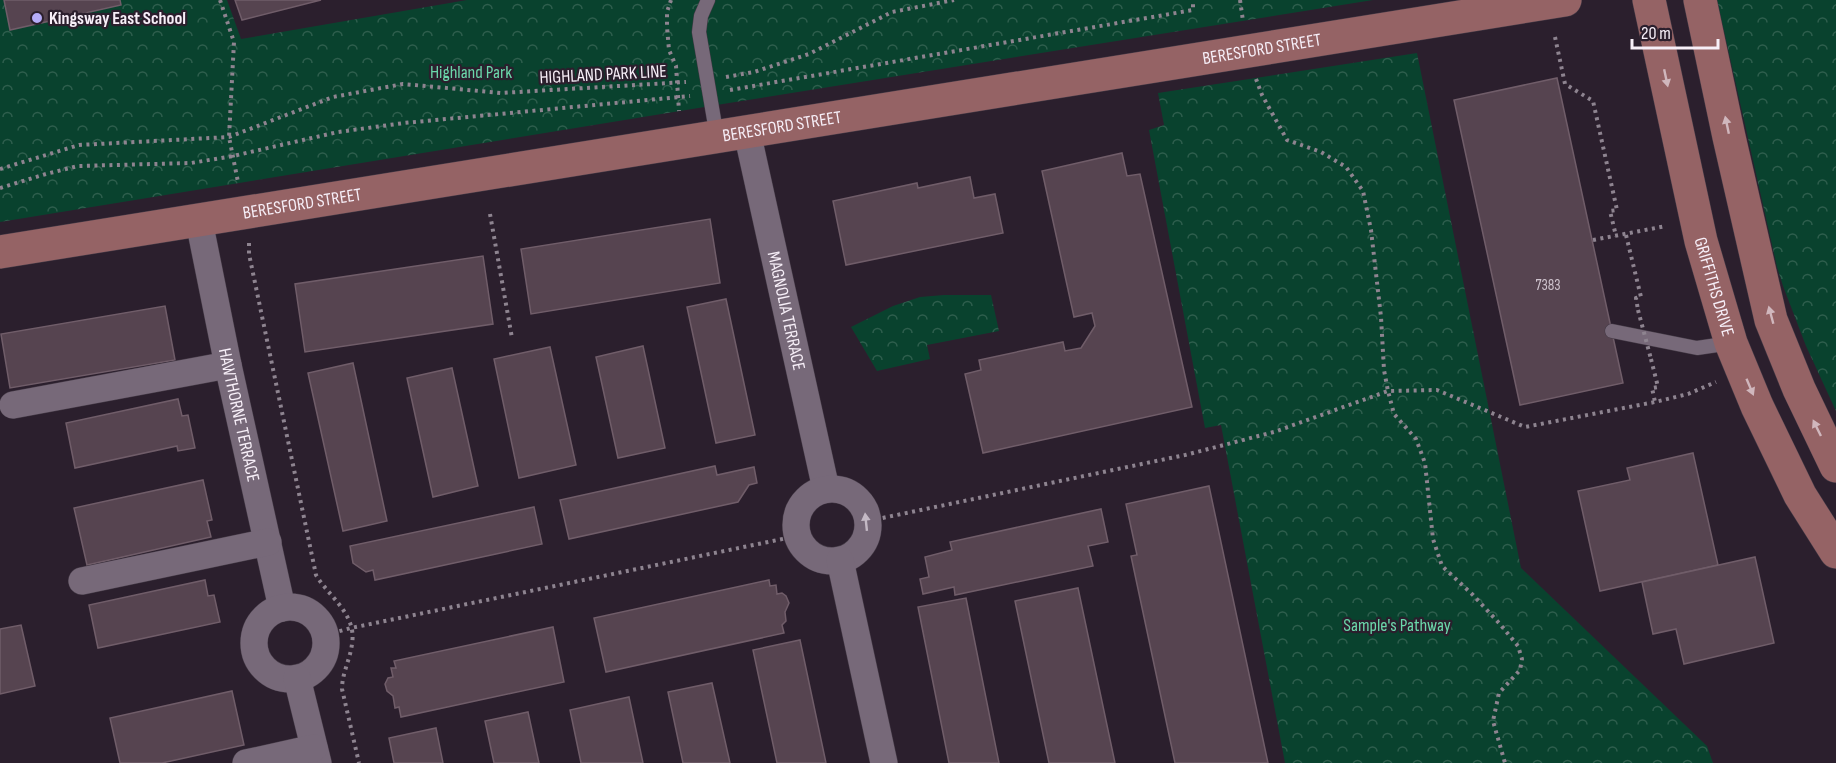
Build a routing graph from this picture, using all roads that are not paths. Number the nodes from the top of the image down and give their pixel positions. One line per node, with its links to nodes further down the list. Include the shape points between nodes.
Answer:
1 (708, 0): 5 (lane, via 699,32 708,87)
2 (1565, 0): 5 (street, BERESFORD STREET)
3 (1649, 0): 9 (street, GRIFFITHS DRIVE, one-way to 9, via 1701,241)
4 (1700, 0): 12 (street, one-way to 4, via 1771,320)
5 (732, 134): 6 (street, BERESFORD STREET); 13 (street, MAGNOLIA TERRACE)
6 (199, 221): 7 (street, BERESFORD STREET); 10 (street, HAWTHORNE TERRACE)
7 (0, 252)
8 (1612, 331): 9 (lane, via 1697,348)
9 (1731, 343): 15 (street, GRIFFITHS DRIVE, one-way to 15, via 1800,495)
10 (228, 365): 11 (street); 14 (street, HAWTHORNE TERRACE)
11 (13, 405)
12 (1836, 466)
13 (826, 489): 16 (street, one-way to 13, via 858,550 868,531 868,521 865,510 849,493); 16 (street, via 814,493 798,512 797,536 802,546 819,559)
14 (268, 542): 17 (street); 18 (street, HAWTHORNE TERRACE)
15 (1836, 552)
16 (840, 560): 22 (street)
17 (82, 581)
18 (282, 608): 19 (street, via 263,619 257,628 255,650 259,661 275,676); 19 (street, via 294,607 314,616 325,635 322,657 308,674)
19 (297, 678): 20 (street)
20 (316, 755): 21 (street)
21 (246, 763)
22 (884, 763)

